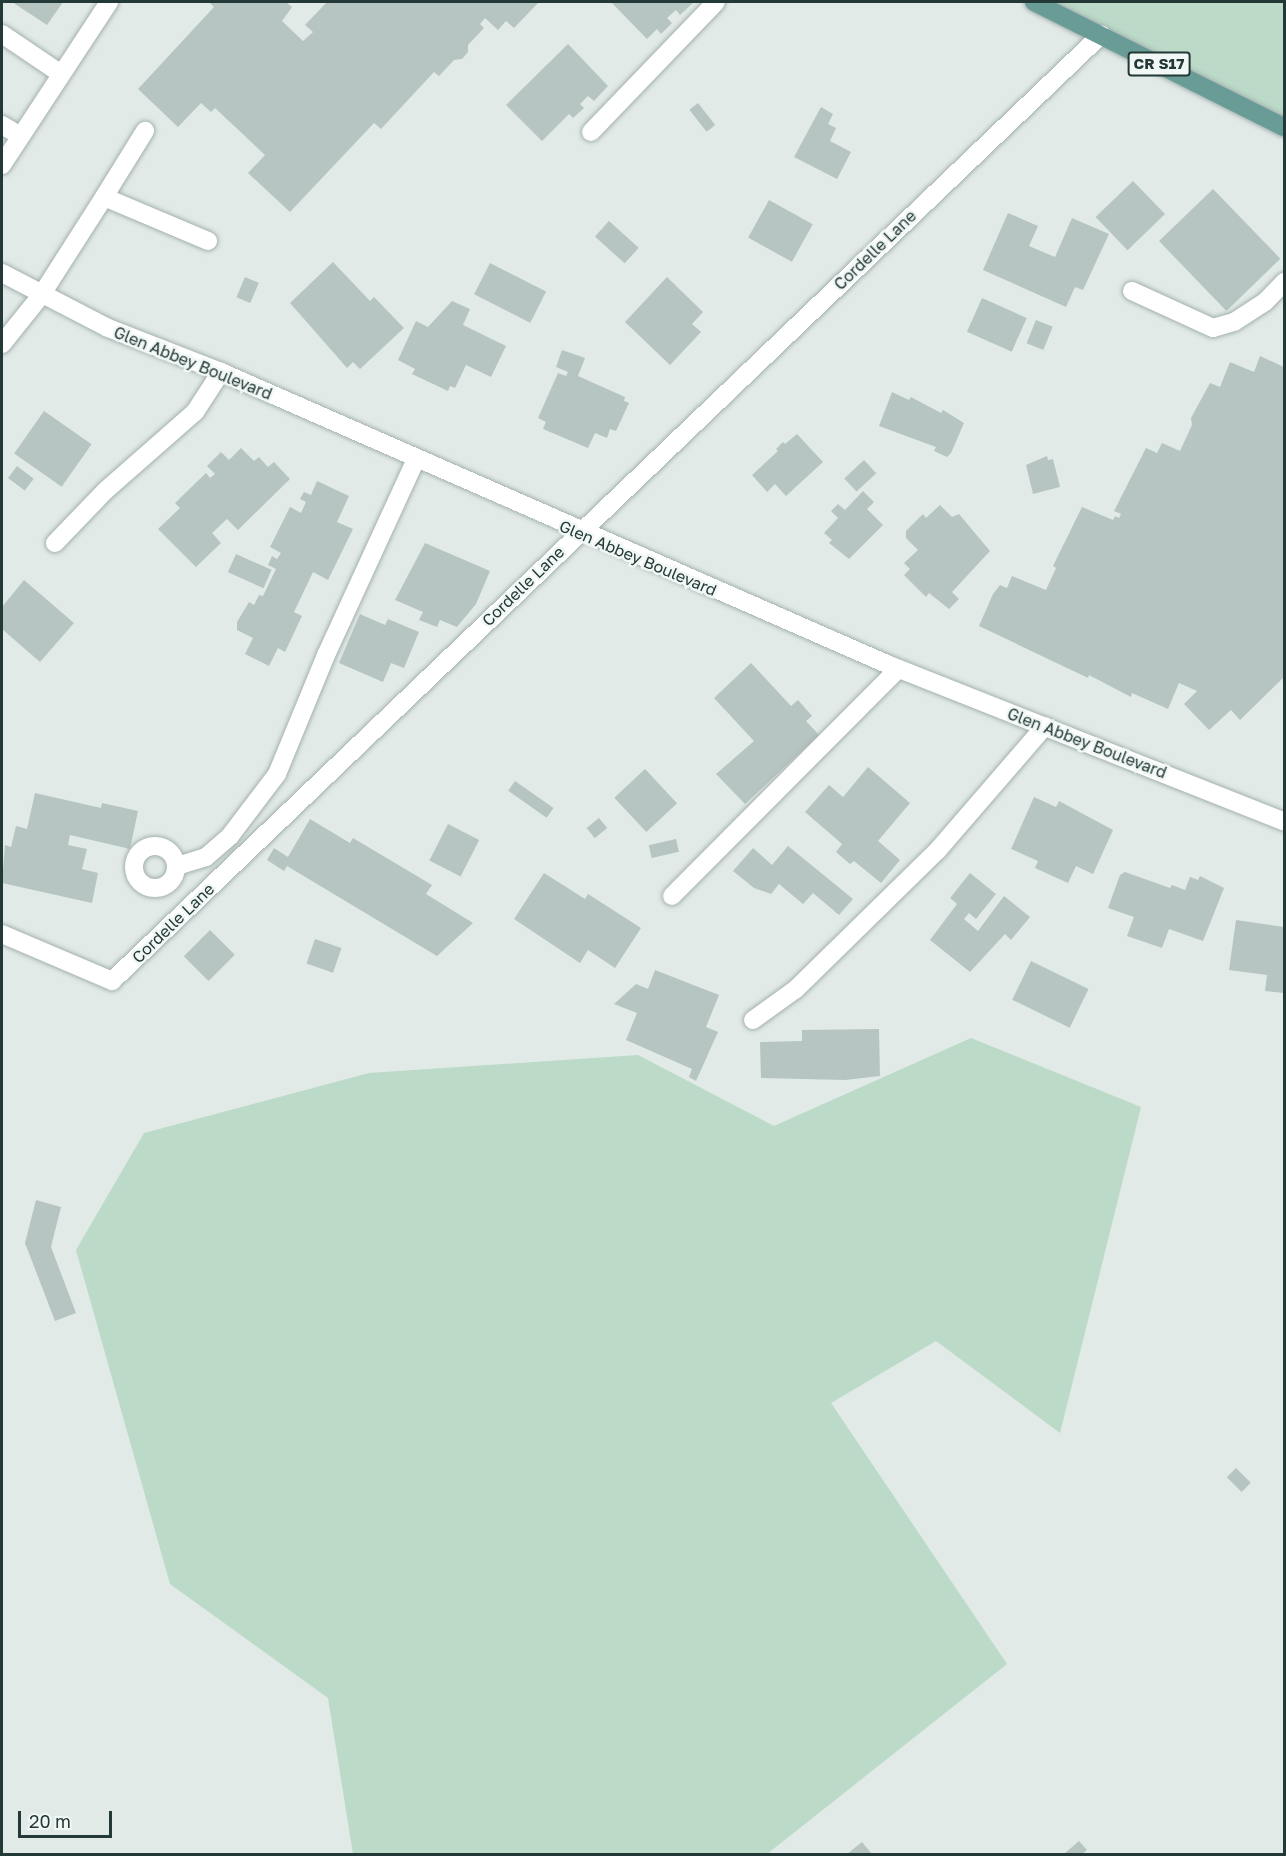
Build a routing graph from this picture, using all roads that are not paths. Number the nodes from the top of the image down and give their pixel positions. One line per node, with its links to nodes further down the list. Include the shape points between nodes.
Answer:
1 (109, 2): 6 (street)
2 (716, 2): 10 (street)
3 (1034, 2): 5 (main road, CR S17)
4 (2, 34): 6 (street)
5 (1101, 35): 8 (main road, CR S17); 22 (street, Cordelle Lane)
6 (62, 74): 11 (street)
7 (2, 125): 11 (street)
8 (1284, 126)
9 (145, 131): 13 (street)
10 (591, 132)
11 (20, 136): 12 (street)
12 (2, 165)
13 (104, 197): 14 (street); 18 (street)
14 (208, 241)
15 (2, 273): 18 (street, Glen Abbey Boulevard)
16 (1284, 282): 17 (street, via 1265,302 1234,322 1213,328)
17 (1132, 291)
18 (42, 294): 19 (street); 20 (street, Glen Abbey Boulevard, via 108,328)
19 (2, 344)
20 (221, 372): 21 (street, Glen Abbey Boulevard); 23 (street, via 195,412 105,491)
21 (416, 459): 22 (street, Glen Abbey Boulevard); 27 (street, via 326,655 277,774 230,836 206,857)
22 (579, 532): 24 (street, Glen Abbey Boulevard); 29 (street, Cordelle Lane, via 112,981)
23 (55, 543)
24 (898, 669): 25 (street, Glen Abbey Boulevard); 28 (street)
25 (1045, 726): 26 (street, Glen Abbey Boulevard); 30 (street, via 937,851 796,989)
26 (1284, 821)
27 (177, 866)
28 (672, 896)
29 (2, 934)
30 (753, 1020)

